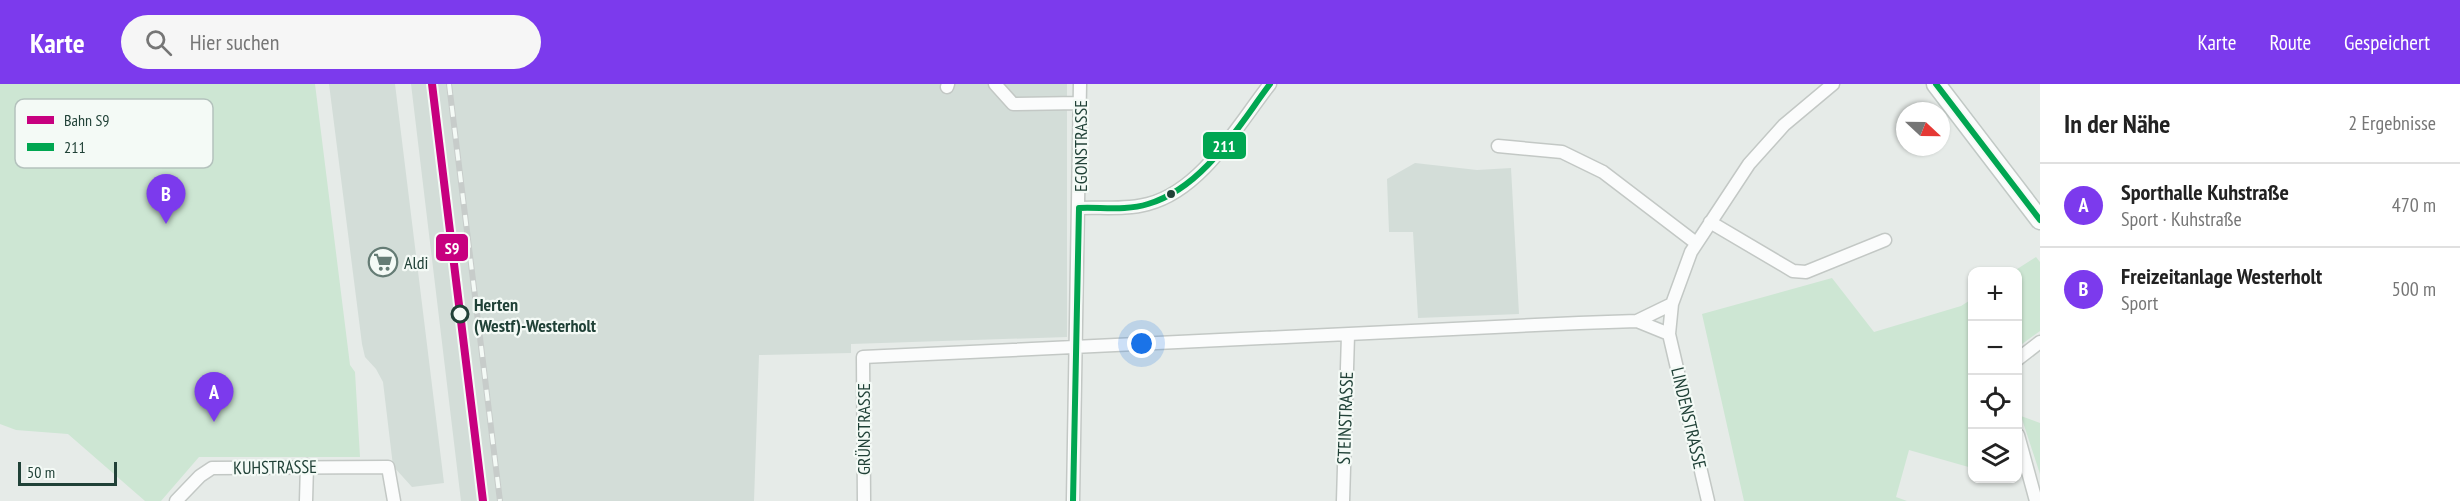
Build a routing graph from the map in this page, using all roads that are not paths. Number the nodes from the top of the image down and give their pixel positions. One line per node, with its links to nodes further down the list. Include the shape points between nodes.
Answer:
1 (995, 84): 6 (street, via 1013,104)
2 (1080, 84): 6 (street, EGONSTRASSE)
3 (1270, 84): 8 (street, via 1192,183 1165,199 1145,205)
4 (1833, 84): 10 (street, LINDENSTRASSE, via 1784,125 1749,164)
5 (1936, 84): 9 (main road)
6 (1080, 104): 8 (street, EGONSTRASSE)
7 (1498, 146): 12 (street, via 1562,152 1603,172)
8 (1079, 208): 18 (street, EGONSTRASSE)
9 (2040, 220)
10 (1710, 222): 11 (street, via 1793,271 1806,272); 12 (street, LINDENSTRASSE)
11 (1885, 240)
12 (1696, 243): 13 (street, LINDENSTRASSE)
13 (1672, 304): 14 (street); 16 (street, LINDENSTRASSE)
14 (1637, 321): 15 (street); 16 (street)
15 (1348, 334): 18 (street); 27 (street, STEINSTRASSE)
16 (1669, 334): 28 (street, LINDENSTRASSE)
17 (2040, 342): 19 (street)
18 (1076, 347): 25 (street, GRÜNSTRASSE, via 863,357); 26 (street, EGONSTRASSE)
19 (2022, 355)
20 (2022, 450): 29 (street)
21 (307, 465): 22 (street, KUHSTRASSE, via 212,468); 23 (street); 24 (street, KUHSTRASSE, via 388,466)
22 (176, 501)
23 (306, 501)
24 (394, 501)
25 (864, 501)
26 (1073, 501)
27 (1343, 501)
28 (1708, 501)
29 (2036, 501)

